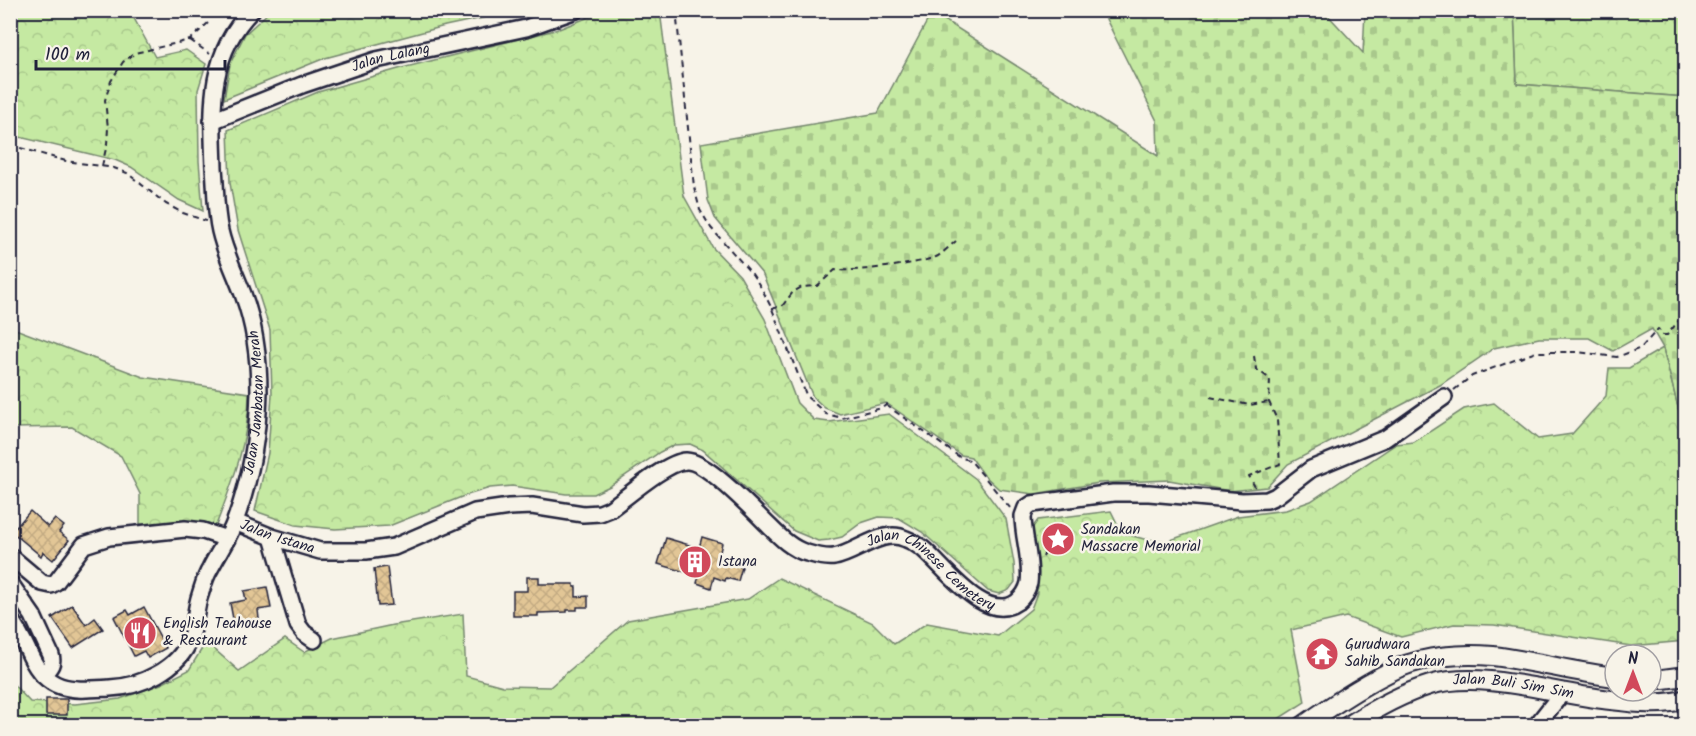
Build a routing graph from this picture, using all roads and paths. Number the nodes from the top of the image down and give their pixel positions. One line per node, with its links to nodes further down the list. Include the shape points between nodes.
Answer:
1 (252, 10): 6 (street, Jalan Jambatan Merah, via 232,35)
2 (576, 10): 7 (street, Jalan Lalang, via 526,28 376,60)
3 (676, 10): 12 (path, via 694,187 700,210 752,274)
4 (208, 23): 5 (path)
5 (190, 40): 6 (path); 9 (path, via 135,53 123,62 105,100 108,128)
6 (220, 61): 7 (street, Jalan Jambatan Merah)
7 (212, 121): 10 (street, Jalan Jambatan Merah)
8 (10, 145): 9 (path, via 66,161)
9 (102, 166): 10 (path, via 127,173 166,204)
10 (219, 226): 23 (street, Jalan Jambatan Merah, via 257,350 259,395 254,442)
11 (956, 241): 12 (path, via 937,257 836,270 817,286 802,287 783,305)
12 (772, 309): 19 (path, via 807,397 826,414 842,418)
13 (1686, 312): 15 (path, via 1667,335 1658,329 1641,348 1617,357 1536,352 1472,376)
14 (1254, 356): 18 (path, via 1256,369 1270,379)
15 (1444, 397): 20 (street, Jalan Chinese Cemetery, via 1386,438 1311,469 1276,496)
16 (1210, 398): 18 (path, via 1249,405)
17 (890, 402): 19 (path)
18 (1269, 402): 20 (path, via 1277,420 1280,464 1249,476)
19 (886, 405): 22 (path, via 970,460)
20 (1262, 500): 21 (street, Jalan Chinese Cemetery, via 1113,493 1032,504 1023,516 1029,584 1020,599 1001,608 983,602 954,581 904,537 887,536 833,557 805,553 786,542 733,491 694,462 676,463 663,470)
21 (600, 513): 24 (street, Jalan Istana, via 532,506 475,512 394,548 366,551 320,551)
22 (1015, 513)
23 (235, 522): 24 (street, Jalan Istana); 25 (street, Jalan Istana)
24 (272, 537): 29 (street, via 298,625)
25 (227, 539): 26 (street, via 195,529 109,537 84,545 51,585 42,583); 31 (street, Jalan Istana, via 208,572 190,639 178,659 151,678 121,688 67,689)
26 (11, 556)
27 (10, 583): 31 (street, via 33,616 51,655 51,667)
28 (10, 619): 31 (street)
29 (314, 640)
30 (1589, 674): 32 (main road, Jalan Buli Sim Sim); 36 (main road); 38 (main road, Jalan Buli Sim Sim, via 1491,656 1420,661 1397,668)
31 (43, 675)
32 (1603, 676)
33 (1686, 676): 34 (main road)
34 (1663, 679)
35 (1562, 693): 36 (main road, Jalan Buli Sim Sim); 39 (main road, Jalan Buli Sim Sim, via 1496,682 1443,683 1401,696); 40 (street)
36 (1586, 697): 37 (main road, Jalan Buli Sim Sim, via 1660,703)
37 (1686, 699)
38 (1303, 726)
39 (1348, 726)
40 (1536, 726)

